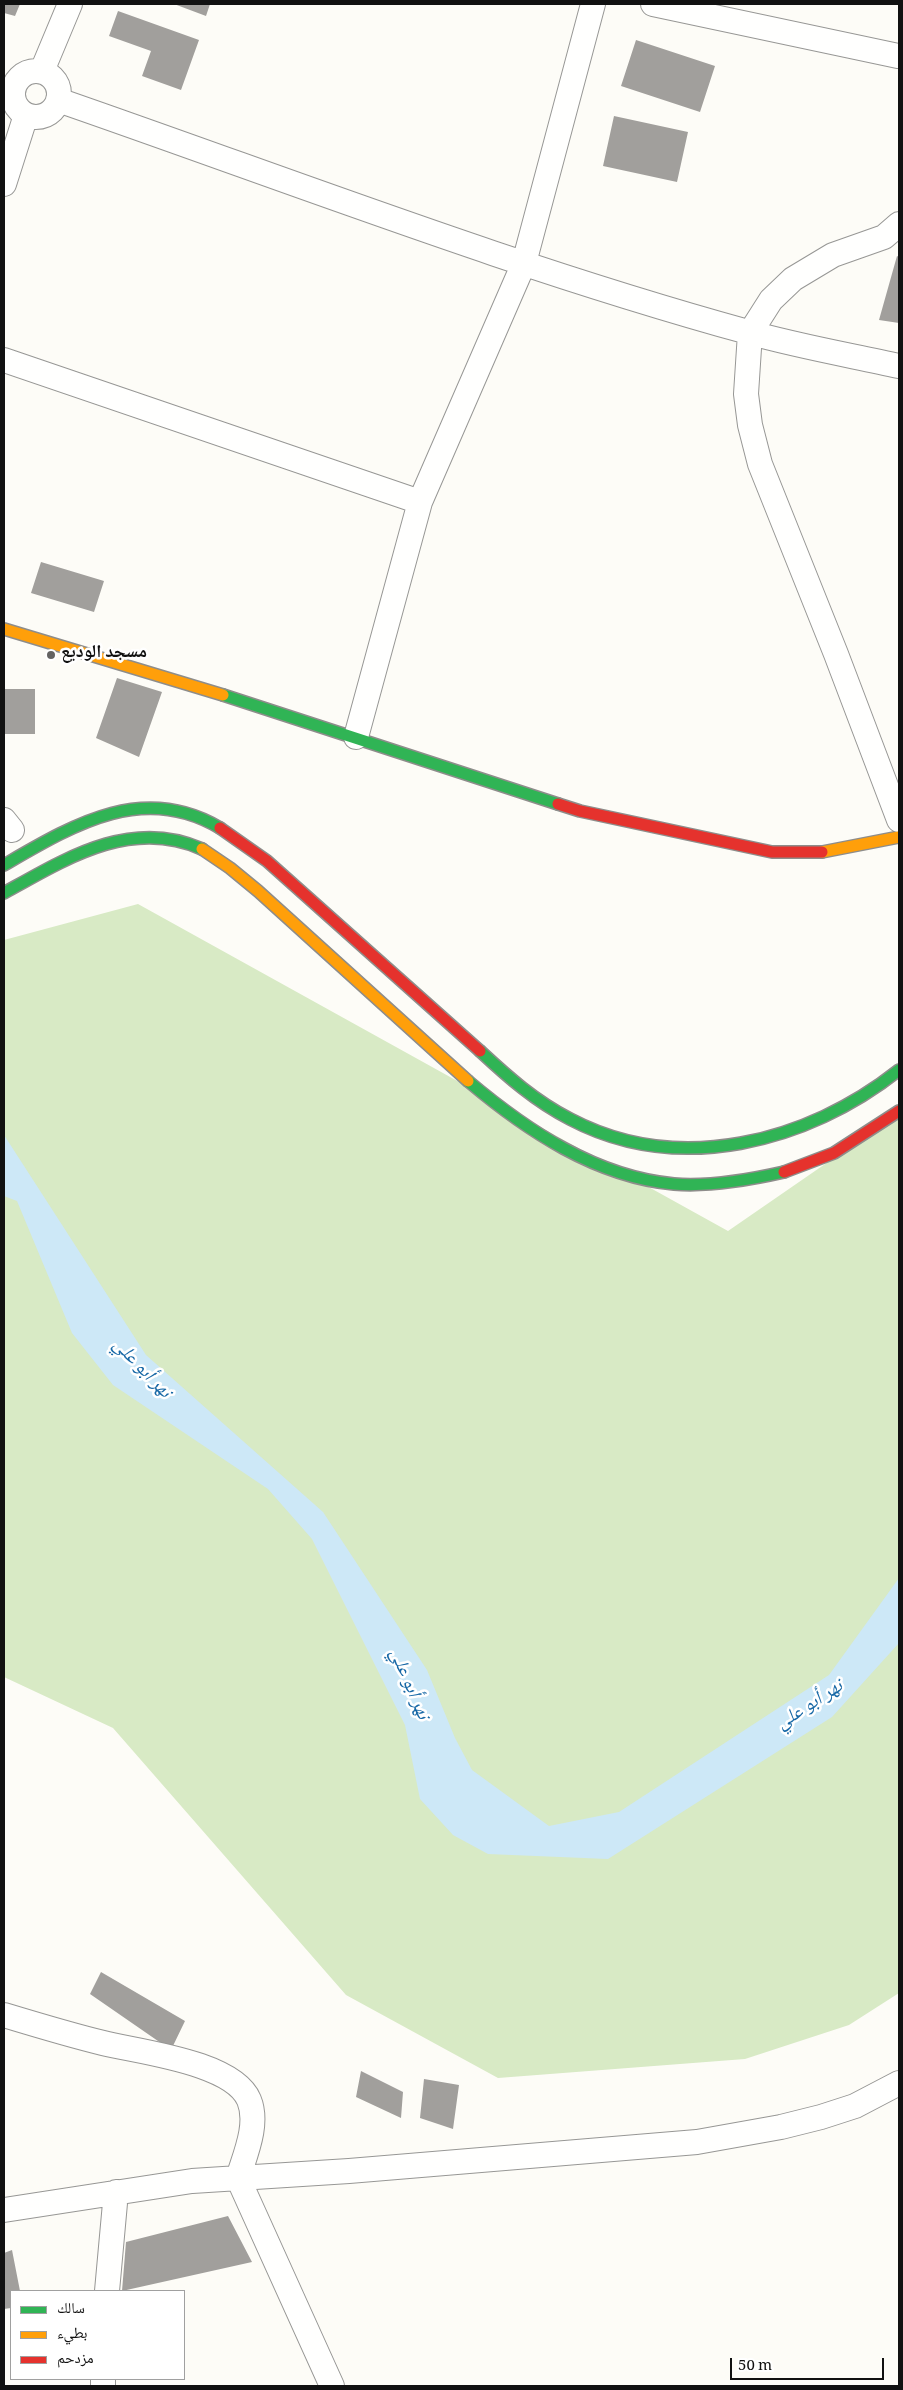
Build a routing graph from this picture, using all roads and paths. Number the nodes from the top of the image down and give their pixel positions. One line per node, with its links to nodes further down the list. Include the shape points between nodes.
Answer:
1 (70, 4): 5 (street)
2 (593, 4): 11 (street)
3 (653, 4): 4 (street)
4 (899, 57)
5 (42, 72): 6 (street, via 28,72); 7 (street, via 54,79 58,86)
6 (9, 85): 8 (street, via 15,103)
7 (58, 100): 8 (street, via 55,107 42,116); 11 (street)
8 (26, 115): 9 (street)
9 (4, 184)
10 (899, 224): 12 (street, via 884,237 833,255 793,280 771,300)
11 (524, 263): 12 (street); 15 (street)
12 (750, 333): 14 (street); 18 (street, via 746,394 760,464)
13 (4, 360): 15 (street)
14 (899, 366)
15 (420, 502): 17 (street)
16 (4, 629): 17 (main road)
17 (356, 737): 19 (main road, via 580,811 772,852 830,852)
18 (899, 820)
19 (899, 837)
20 (4, 865): 22 (main road, via 95,819 141,806 173,807 204,817 228,832 283,877 547,1108 617,1138 659,1148 705,1147 753,1140 806,1125)
21 (4, 893): 23 (main road, via 33,869 126,839 151,836 190,844 217,860 264,898 347,969 467,1083 520,1124 560,1148 606,1168 667,1184 709,1184 780,1174 824,1158)
22 (899, 1070)
23 (899, 1111)
24 (4, 2015): 26 (street, via 82,2038 185,2061 229,2079 249,2099 252,2110 249,2141)
25 (899, 2083): 26 (street, via 855,2106 821,2117 698,2142)
26 (238, 2178): 27 (street); 30 (street)
27 (116, 2192): 28 (street); 29 (street)
28 (4, 2210)
29 (107, 2290)
30 (332, 2386)

